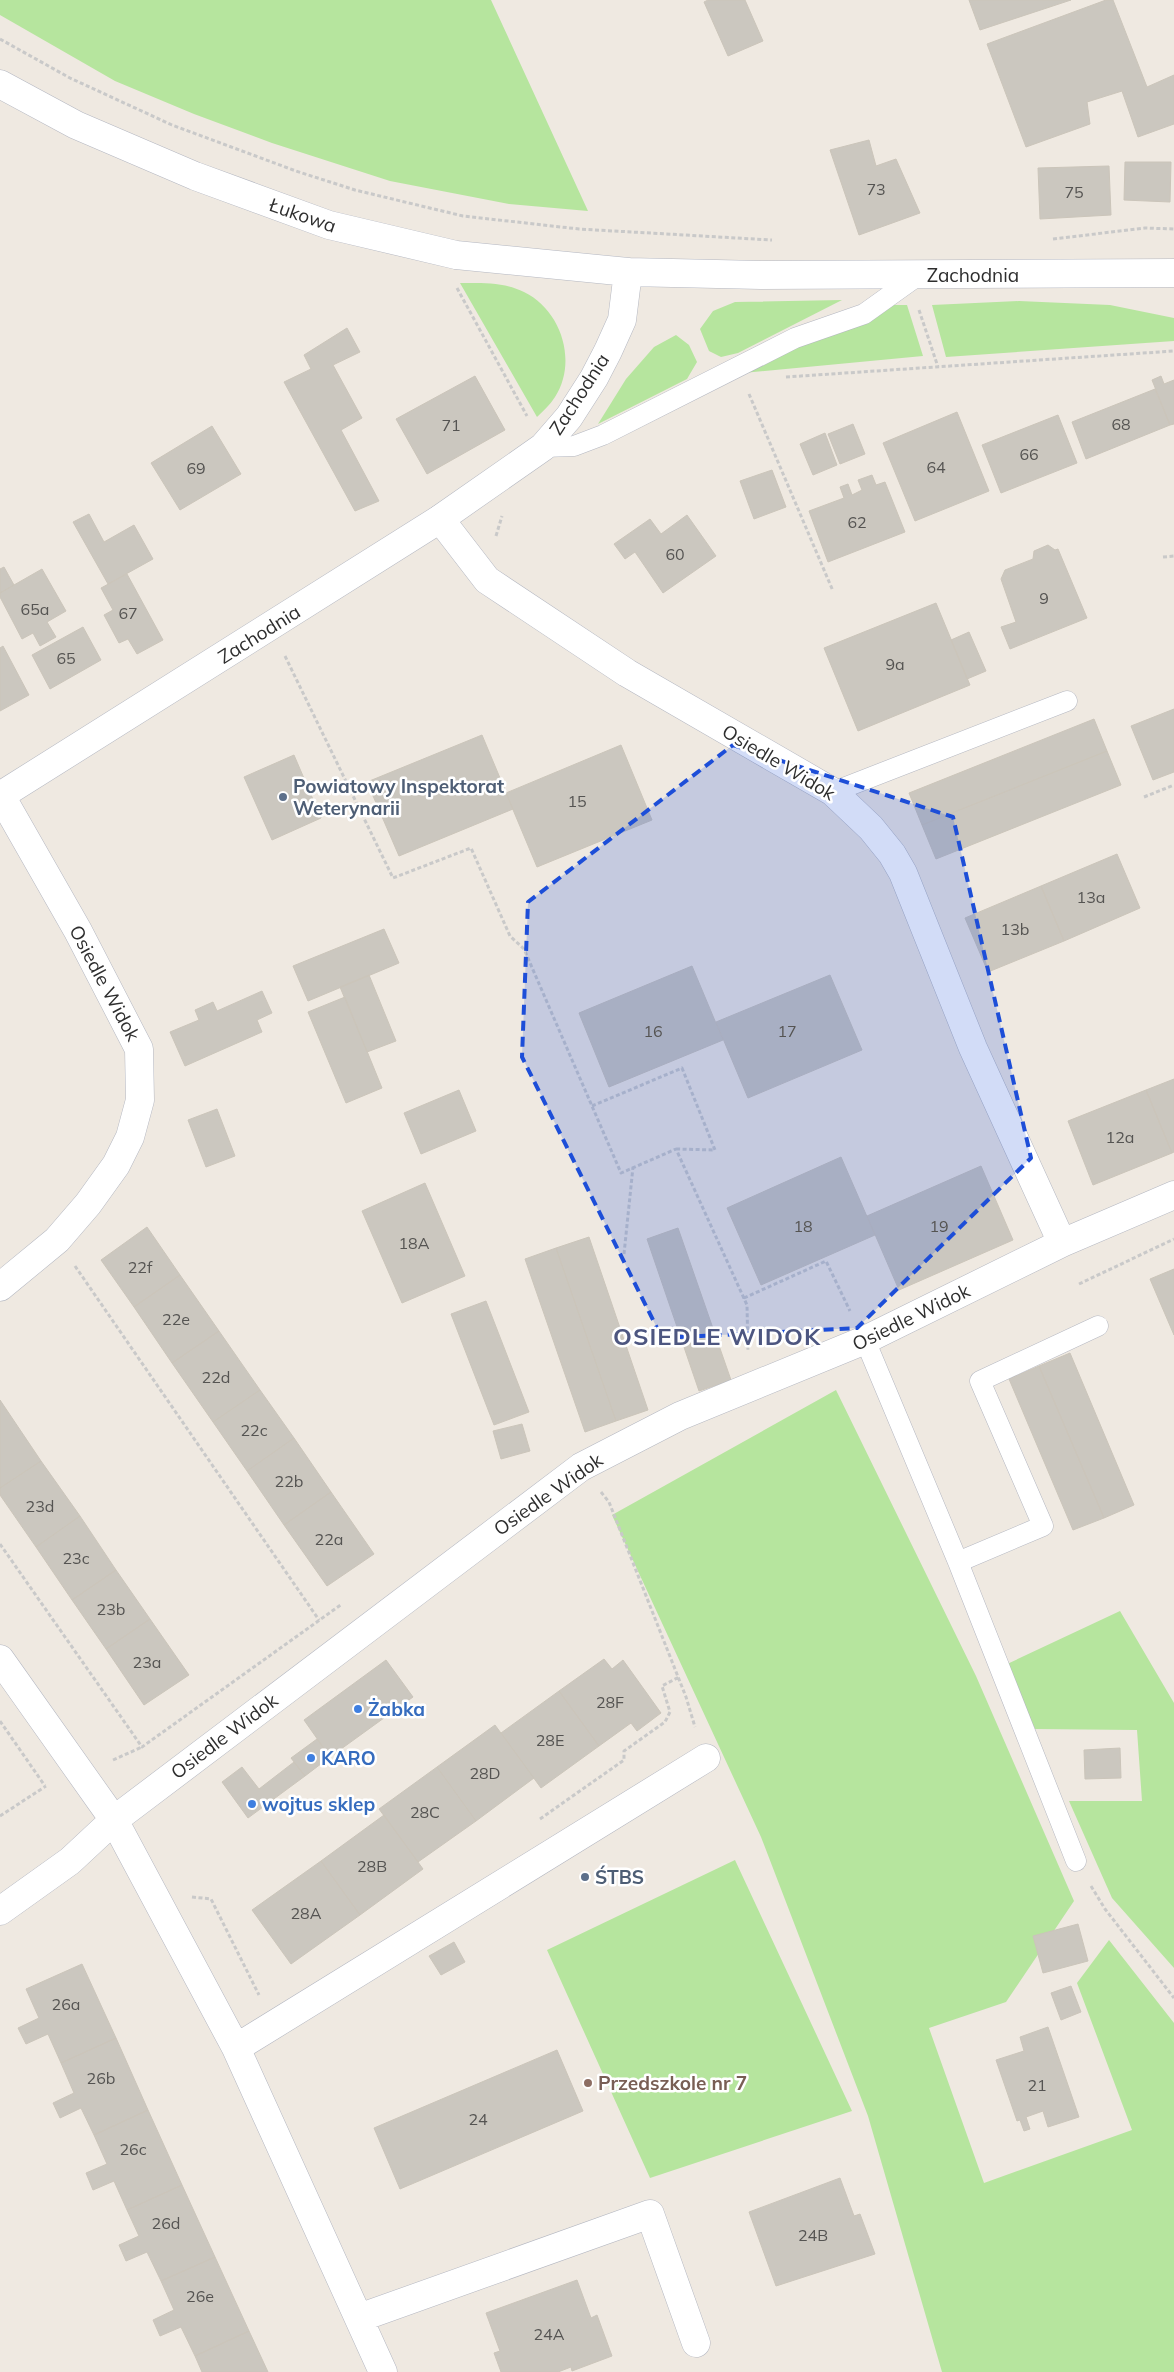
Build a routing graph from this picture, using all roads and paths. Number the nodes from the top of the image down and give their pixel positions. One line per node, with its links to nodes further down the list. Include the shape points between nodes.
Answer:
1 (0, 39): 3 (path, via 120,103 241,152 355,190)
2 (0, 84): 7 (street, Łukowa, via 76,125 195,176 329,225)
3 (463, 216): 6 (path, via 579,229); 7 (path)
4 (1174, 229): 5 (path, via 1145,228)
5 (1052, 239)
6 (773, 240)
7 (456, 255): 8 (street, Łukowa); 16 (path, via 452,279)
8 (628, 272): 10 (street, Zachodnia); 16 (street, Zachodnia, via 622,320 608,351 569,417)
9 (1174, 273): 10 (street, Zachodnia)
10 (920, 274): 16 (lane, via 864,314 796,338 603,435 574,446)
11 (918, 307): 13 (path)
12 (1174, 351): 13 (path)
13 (938, 367): 14 (path)
14 (782, 377)
15 (747, 388): 22 (path)
16 (543, 447): 18 (street, Zachodnia)
17 (503, 512): 19 (path)
18 (440, 519): 23 (street, Zachodnia); 26 (street, Osiedle Widok, via 487,580 627,673)
19 (495, 539)
20 (1164, 556): 21 (path)
21 (1174, 556)
22 (833, 591)
23 (271, 626): 27 (street, Zachodnia); 29 (path, via 393,878 472,848 510,936 524,949)
24 (1067, 701): 26 (lane)
25 (1174, 785): 28 (path)
26 (833, 792): 35 (street, Osiedle Widok, via 871,828 903,873 973,1048)
27 (1, 796): 34 (street, Osiedle Widok, via 78,931 139,1048 140,1100 130,1137 116,1165)
28 (1144, 798)
29 (592, 1106): 30 (path, via 682,1068 716,1150); 31 (path, via 621,1173)
30 (676, 1149): 31 (path); 39 (path)
31 (633, 1168): 36 (path)
32 (1174, 1196): 35 (street, Osiedle Widok)
33 (1174, 1239): 37 (path)
34 (57, 1240): 38 (street, Osiedle Widok); 47 (path)
35 (1062, 1242): 41 (street, Osiedle Widok)
36 (624, 1254)
37 (1079, 1284)
38 (0, 1287)
39 (744, 1298): 41 (path, via 826,1261); 42 (path, via 747,1305)
40 (1098, 1326): 45 (lane, via 980,1381 1043,1526)
41 (865, 1340): 42 (street, Osiedle Widok); 45 (lane)
42 (749, 1388): 43 (street, Osiedle Widok, via 680,1416)
43 (580, 1467): 49 (path, via 609,1502); 57 (street, Osiedle Widok)
44 (0, 1544): 51 (path)
45 (958, 1562): 59 (lane)
46 (343, 1603): 47 (path)
47 (318, 1620): 51 (path)
48 (0, 1659): 57 (street)
49 (679, 1677): 52 (path); 58 (path, via 662,1686 670,1712 665,1722 624,1751 624,1760)
50 (0, 1721): 55 (path)
51 (142, 1747): 53 (path)
52 (706, 1758): 64 (street)
53 (108, 1762)
54 (51, 1782): 55 (path)
55 (45, 1786): 56 (path)
56 (0, 1816)
57 (114, 1820): 61 (street, Osiedle Widok, via 70,1861); 64 (street)
58 (535, 1823)
59 (1076, 1861): 62 (path, via 1105,1909)
60 (183, 1897): 63 (path, via 211,1899)
61 (0, 1911)
62 (1174, 1998)
63 (262, 2002)
64 (236, 2048): 65 (street)
65 (360, 2318): 66 (street, via 650,2214); 67 (street)
66 (696, 2343)
67 (383, 2372)

